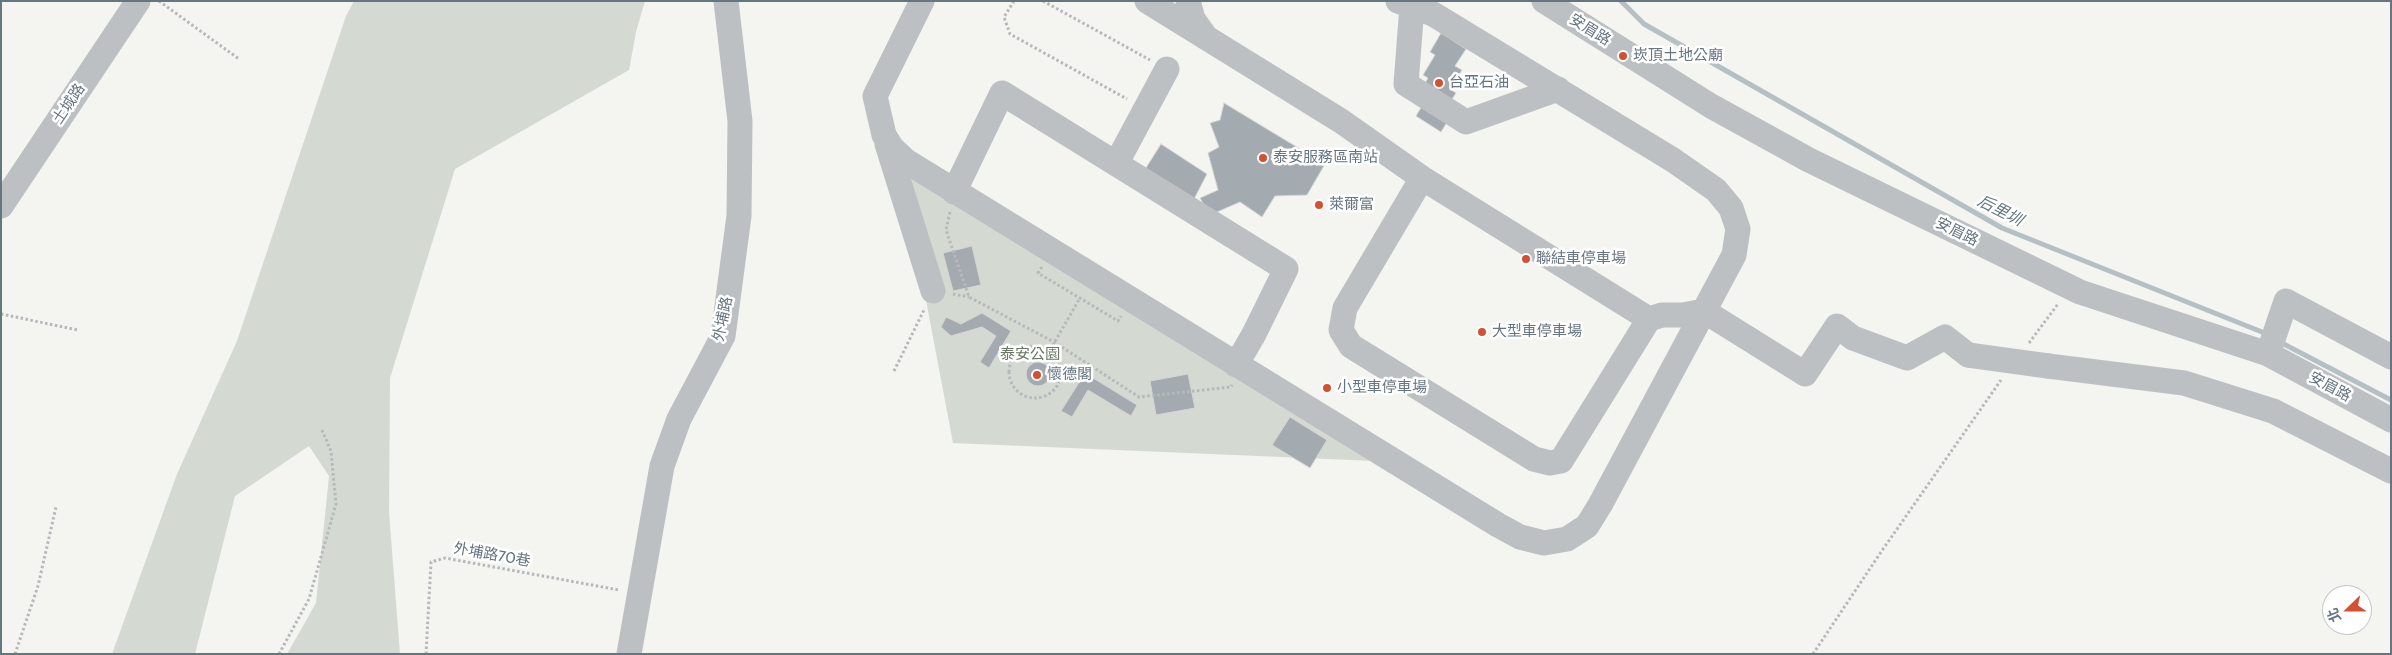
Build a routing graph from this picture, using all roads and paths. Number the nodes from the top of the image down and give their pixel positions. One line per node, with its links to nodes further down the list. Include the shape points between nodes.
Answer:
1 (138, 1): 20 (street, 土城路)
2 (159, 1): 12 (path)
3 (726, 1): 40 (street, 外埔路, via 740,121 739,216 723,336 678,419 662,466)
4 (922, 1): 16 (street, via 875,96)
5 (1014, 1): 15 (path, via 1004,17 1010,34)
6 (1044, 1): 13 (path)
7 (1147, 1): 11 (street)
8 (1188, 1): 11 (street, via 1192,19)
9 (1544, 1): 21 (street, 安眉路, via 1710,106 1809,160)
10 (1405, 4): 14 (street, via 1433,14); 14 (street, via 1406,84 1466,122)
11 (1207, 38): 18 (street, via 1341,121)
12 (239, 58)
13 (1167, 69): 15 (street)
14 (1558, 89): 24 (street, via 1673,160 1716,190 1731,208 1738,229 1734,255)
15 (1145, 109): 17 (street)
16 (884, 134): 19 (street, via 892,148 906,161); 22 (street)
17 (1116, 164): 19 (street, via 1002,93); 33 (street, via 1286,269)
18 (1422, 178): 26 (street); 26 (street, via 1345,308 1340,330 1351,346 1534,459 1550,463 1561,461)
19 (954, 192): 28 (path, via 946,230 969,297); 33 (street)
20 (1, 206)
21 (2070, 288): 29 (path); 31 (street, 安眉路)
22 (933, 291): 34 (path)
23 (1080, 298): 28 (path)
24 (1704, 311): 26 (street); 33 (street, via 1587,526 1567,539 1544,543 1520,537 1498,525); 38 (street, bridge, via 1805,374 1837,326 1853,338 1908,358 1945,336 1968,355 2184,384 2273,411)
25 (1, 314): 27 (path)
26 (1649, 318)
27 (78, 330)
28 (1054, 342): 30 (path); 33 (path, via 1139,397 1231,387)
29 (2028, 343)
30 (1050, 350): 30 (path, via 1033,345 1017,352 1009,368 1009,376 1018,391 1034,398 1050,394 1056,388 1062,372 1060,363)
31 (2268, 354): 32 (street, via 2286,301); 36 (street, 安眉路)
32 (2391, 357)
33 (1236, 365)
34 (894, 371)
35 (2004, 375): 45 (path)
36 (2391, 420)
37 (321, 428): 42 (path, via 331,452 336,504 309,599)
38 (2391, 472)
39 (56, 507): 41 (path, via 38,586)
40 (640, 594): 43 (path, 外埔路70巷, via 445,558 431,562); 44 (street, 外埔路)
41 (15, 654)
42 (279, 654)
43 (426, 654)
44 (629, 654)
45 (1813, 654)

